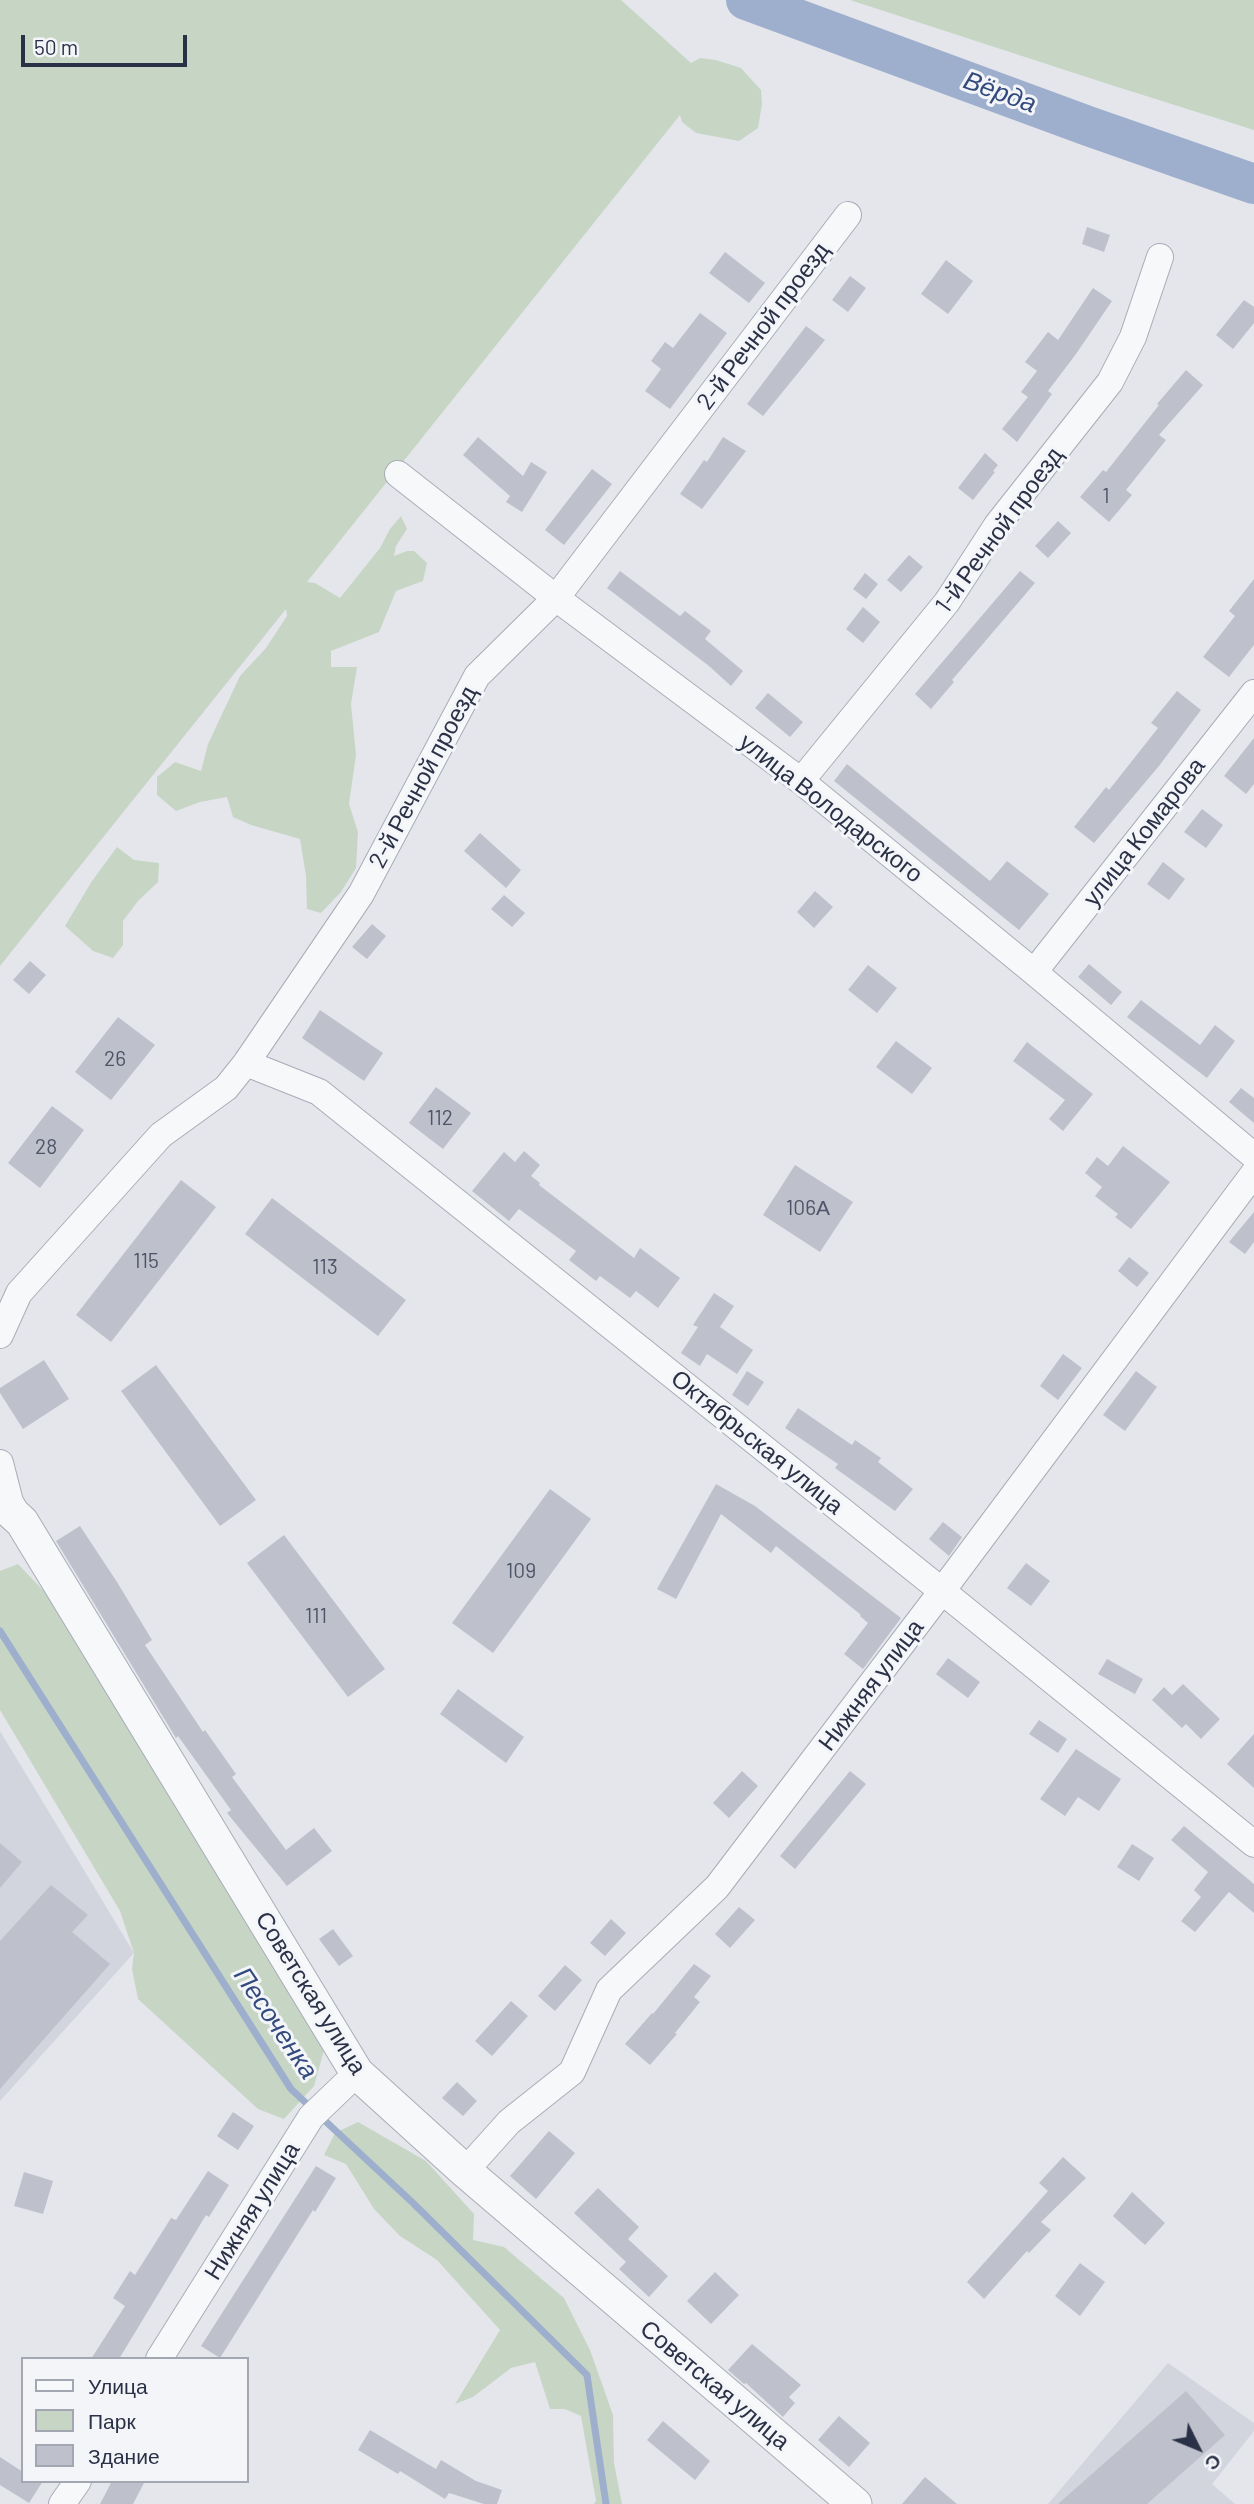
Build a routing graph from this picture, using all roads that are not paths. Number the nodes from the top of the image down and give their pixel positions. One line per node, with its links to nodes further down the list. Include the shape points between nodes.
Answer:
1 (848, 215): 4 (street, 2-й Речной проезд)
2 (1160, 257): 6 (street, 1-й Речной проезд, via 1133,337 1110,382 997,525 947,602)
3 (398, 474): 4 (street, улица Володарского)
4 (556, 598): 6 (street, улица Володарского); 8 (street, 2-й Речной проезд, via 477,676 361,894)
5 (1254, 693): 7 (street, улица Комарова)
6 (801, 781): 7 (street, улица Володарского)
7 (1034, 972): 9 (street, улица Володарского)
8 (246, 1063): 11 (street, 2-й Речной проезд, via 226,1088 161,1135 19,1293); 14 (street, Октябрьская улица, via 319,1093)
9 (1254, 1156)
10 (1254, 1173): 14 (street, Нижняя улица)
11 (0, 1335)
12 (0, 1463): 13 (street)
13 (11, 1512): 16 (street, Советская улица)
14 (942, 1591): 15 (street, Октябрьская улица); 17 (street, Нижняя улица, via 717,1887 609,1990 572,2072 509,2122)
15 (1254, 1844)
16 (357, 2073): 17 (street, Советская улица); 18 (street, Нижняя улица, via 311,2117)
17 (465, 2171): 21 (street, Советская улица)
18 (160, 2357)
19 (77, 2483): 20 (street)
20 (62, 2504)
21 (855, 2504)

